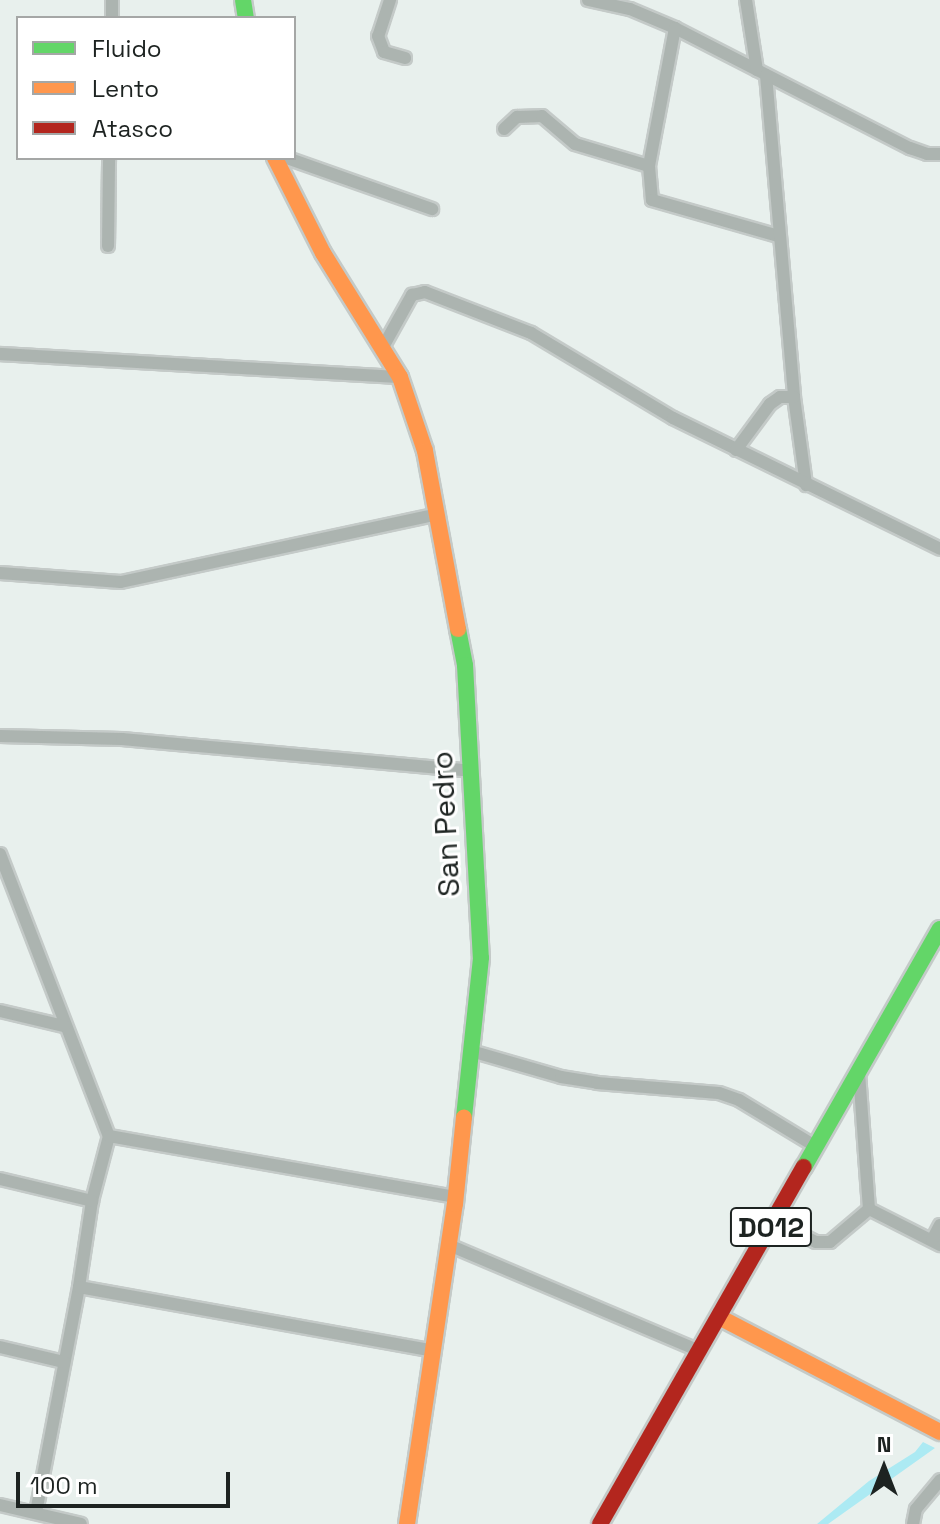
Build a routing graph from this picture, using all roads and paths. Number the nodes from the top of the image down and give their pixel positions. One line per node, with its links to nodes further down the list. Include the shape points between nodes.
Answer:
1 (390, 0): 5 (street, via 378,36 384,52)
2 (588, 0): 4 (street, via 630,9)
3 (746, 0): 6 (street)
4 (675, 28): 6 (street); 12 (street)
5 (405, 58)
6 (761, 72): 8 (street, via 910,148); 14 (street)
7 (504, 129): 12 (street, via 517,117 542,116 575,144)
8 (940, 154)
9 (109, 160): 15 (street)
10 (276, 160): 16 (main road, San Pedro, via 323,253)
11 (293, 160): 13 (street)
12 (649, 166): 14 (street, via 649,192 660,205)
13 (432, 209)
14 (778, 236): 19 (street)
15 (108, 246)
16 (383, 347): 18 (main road, San Pedro); 20 (street, via 412,295 425,292 531,333)
17 (0, 354): 18 (street)
18 (400, 377): 22 (main road, San Pedro, via 425,451)
19 (794, 397): 20 (street, via 770,404); 21 (street)
20 (736, 450): 21 (street)
21 (806, 485): 23 (street)
22 (438, 514): 24 (street, via 121,582); 26 (main road, San Pedro, via 465,665)
23 (940, 549)
24 (0, 573)
25 (0, 736): 26 (street, via 122,739)
26 (471, 771): 31 (main road, San Pedro, via 481,958)
27 (2, 861): 30 (street)
28 (940, 929): 32 (main road, D012)
29 (0, 1011): 30 (street)
30 (64, 1026): 33 (street)
31 (471, 1051): 34 (street, via 561,1077 719,1093); 36 (main road, San Pedro)
32 (859, 1073): 34 (main road, D012); 38 (street)
33 (109, 1136): 36 (street); 37 (street)
34 (815, 1146): 39 (main road, D012)
35 (0, 1179): 37 (street)
36 (455, 1197): 42 (main road, San Pedro)
37 (92, 1201): 43 (street)
38 (869, 1209): 39 (street, via 830,1242 806,1237); 41 (street)
39 (778, 1214): 44 (main road, D012)
40 (940, 1225): 41 (street)
41 (936, 1242)
42 (449, 1245): 46 (main road, San Pedro); 47 (street)
43 (79, 1287): 46 (street); 48 (street)
44 (719, 1317): 47 (main road, D012); 49 (main road)
45 (0, 1347): 48 (street)
46 (433, 1351): 54 (main road, San Pedro)
47 (700, 1351): 55 (main road, D012)
48 (64, 1362): 52 (street)
49 (940, 1432)
50 (940, 1480): 56 (street, via 916,1509)
51 (0, 1505): 52 (street)
52 (36, 1512): 53 (street)
53 (81, 1524)
54 (407, 1524)
55 (600, 1524)
56 (913, 1524)

